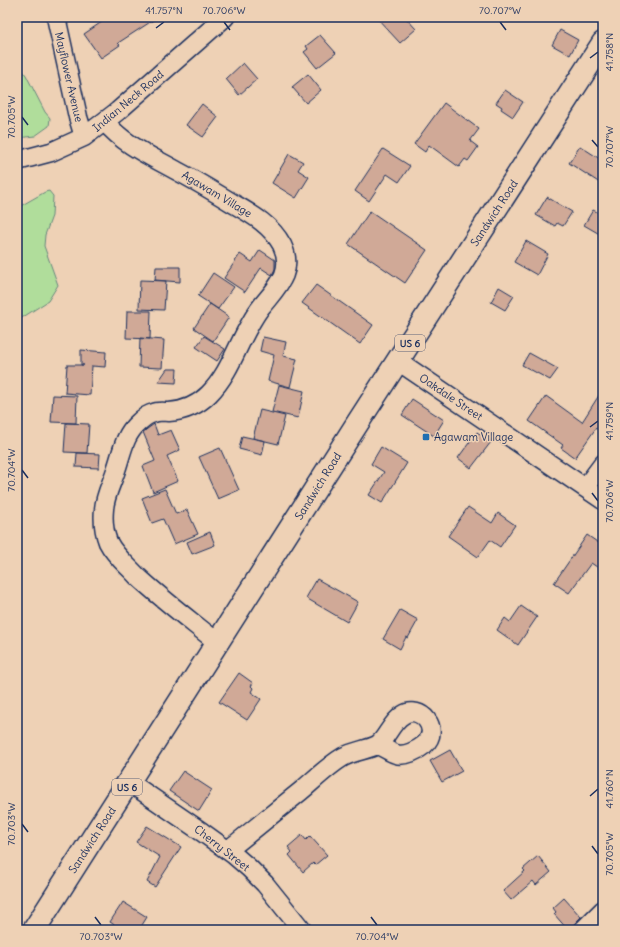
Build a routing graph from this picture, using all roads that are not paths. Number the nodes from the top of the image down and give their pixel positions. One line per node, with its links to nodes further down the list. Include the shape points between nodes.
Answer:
1 (56, 17): 5 (street, Mayflower Avenue)
2 (224, 17): 4 (street, Indian Neck Road)
3 (602, 46): 7 (main road, Sandwich Road / US 6)
4 (105, 122): 5 (street, Indian Neck Road); 11 (street, Agawam Village, via 132,146 260,219 278,238 286,257 286,269 281,282 259,309 224,375 210,393 190,407 153,413 132,428 106,494 105,530 107,540 116,554 163,600)
5 (84, 137): 6 (street, Indian Neck Road, via 50,152)
6 (17, 161)
7 (398, 361): 9 (street, Oakdale Street); 11 (main road, Sandwich Road / US 6)
8 (603, 464): 9 (street)
9 (585, 488): 10 (street, Oakdale Street)
10 (603, 500)
11 (218, 643): 13 (main road, Sandwich Road / US 6)
12 (377, 745): 14 (street, via 335,762)
13 (130, 782): 14 (street, Cherry Street); 16 (main road, Sandwich Road / US 6)
14 (228, 850): 17 (street, Cherry Street, via 265,884)
15 (603, 910): 18 (street)
16 (34, 930)
17 (302, 930)
18 (583, 930)

